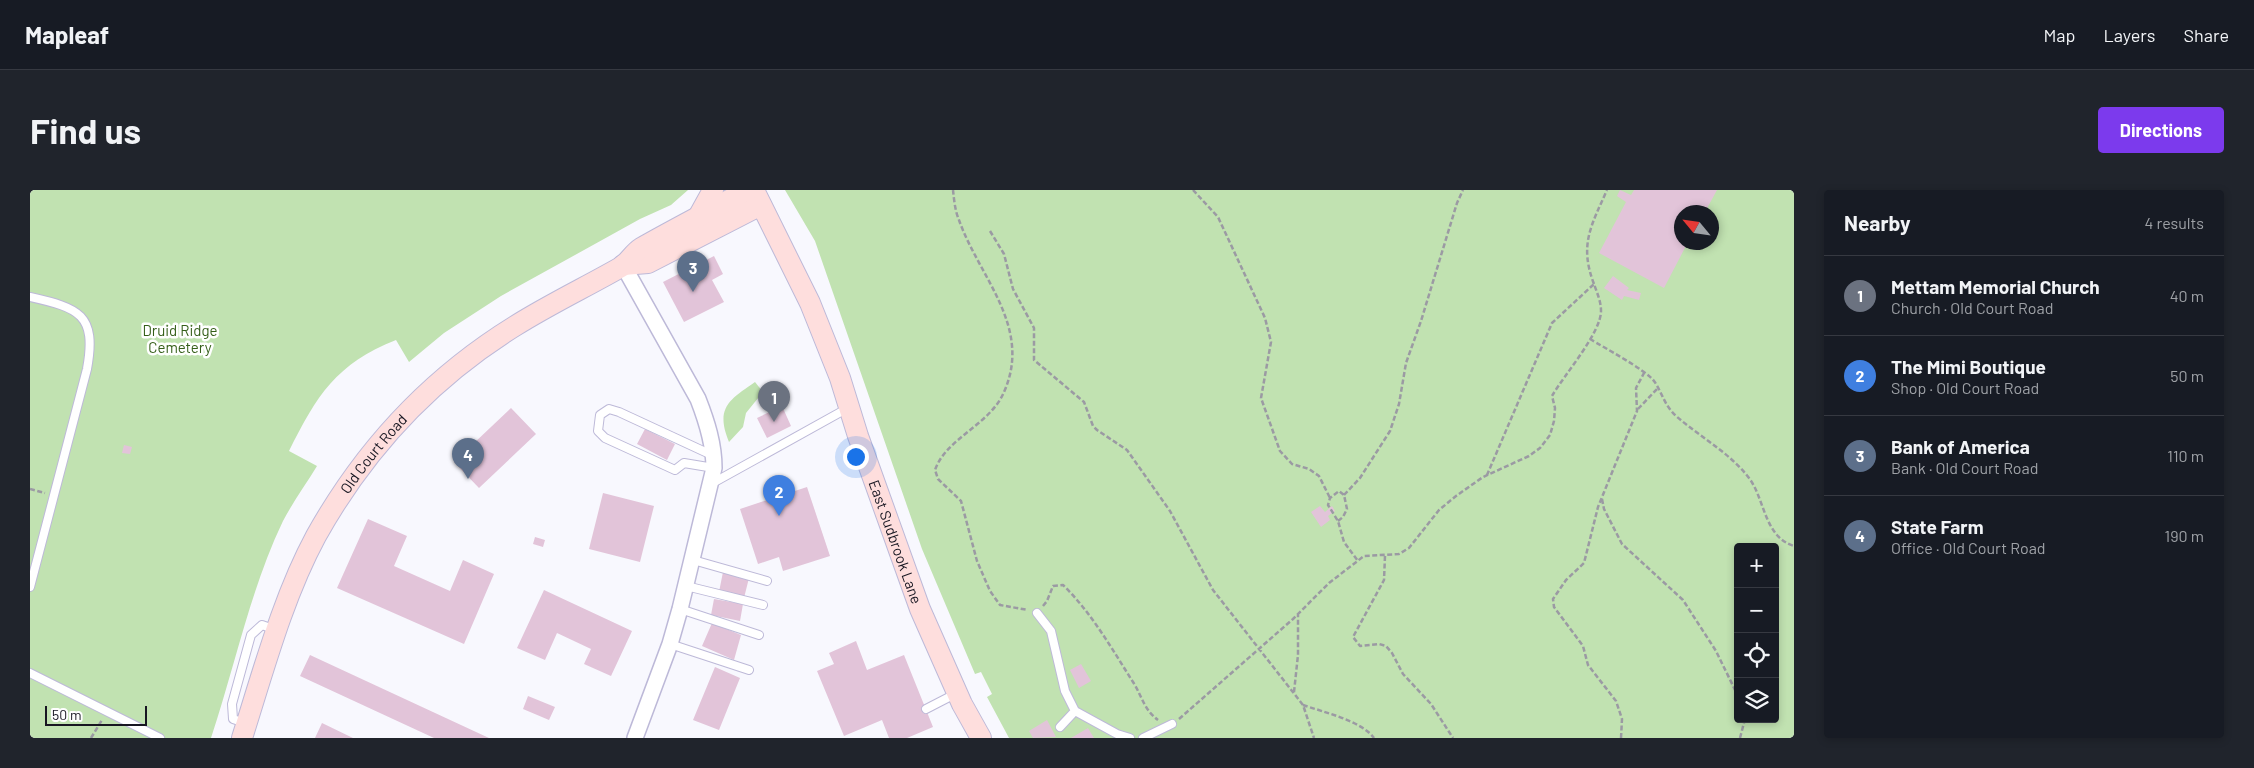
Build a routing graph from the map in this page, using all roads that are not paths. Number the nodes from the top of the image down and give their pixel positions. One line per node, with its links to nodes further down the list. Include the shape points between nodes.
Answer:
1 (713, 190): 4 (main road)
2 (747, 190): 4 (main road, Old Court Road)
3 (758, 198): 5 (main road, Old Court Road, via 648,263); 7 (main road, East Sudbrook Lane, via 810,303)
4 (697, 219): 5 (main road, Old Court Road, via 638,250)
5 (624, 265): 8 (street, via 698,399 707,420); 26 (main road, Old Court Road, via 568,294 478,351 407,412 376,446 316,538 297,577)
6 (30, 297): 13 (lane, via 77,313 91,338 87,369)
7 (849, 407): 9 (lane); 21 (main road, East Sudbrook Lane, via 907,576)
8 (714, 462): 8 (lane, via 619,412 608,409 600,415 598,431 605,438 675,470 684,464); 9 (street)
9 (710, 485): 10 (street)
10 (693, 560): 11 (lane); 12 (street)
11 (767, 581)
12 (686, 586): 14 (lane); 15 (street)
13 (30, 587)
14 (763, 605)
15 (680, 609): 17 (lane); 18 (street)
16 (1037, 613): 23 (lane, via 1051,632 1065,691)
17 (759, 635)
18 (670, 644): 19 (lane); 27 (street)
19 (750, 670)
20 (30, 673): 29 (lane)
21 (957, 693): 22 (lane); 30 (main road, East Sudbrook Lane)
22 (926, 709)
23 (1075, 711): 25 (lane); 28 (lane)
24 (1172, 724): 32 (lane)
25 (1060, 726)
26 (245, 731)
27 (638, 735)
28 (1121, 737): 31 (lane)
29 (160, 738)
30 (980, 738)
31 (1130, 738)
32 (1143, 738)

